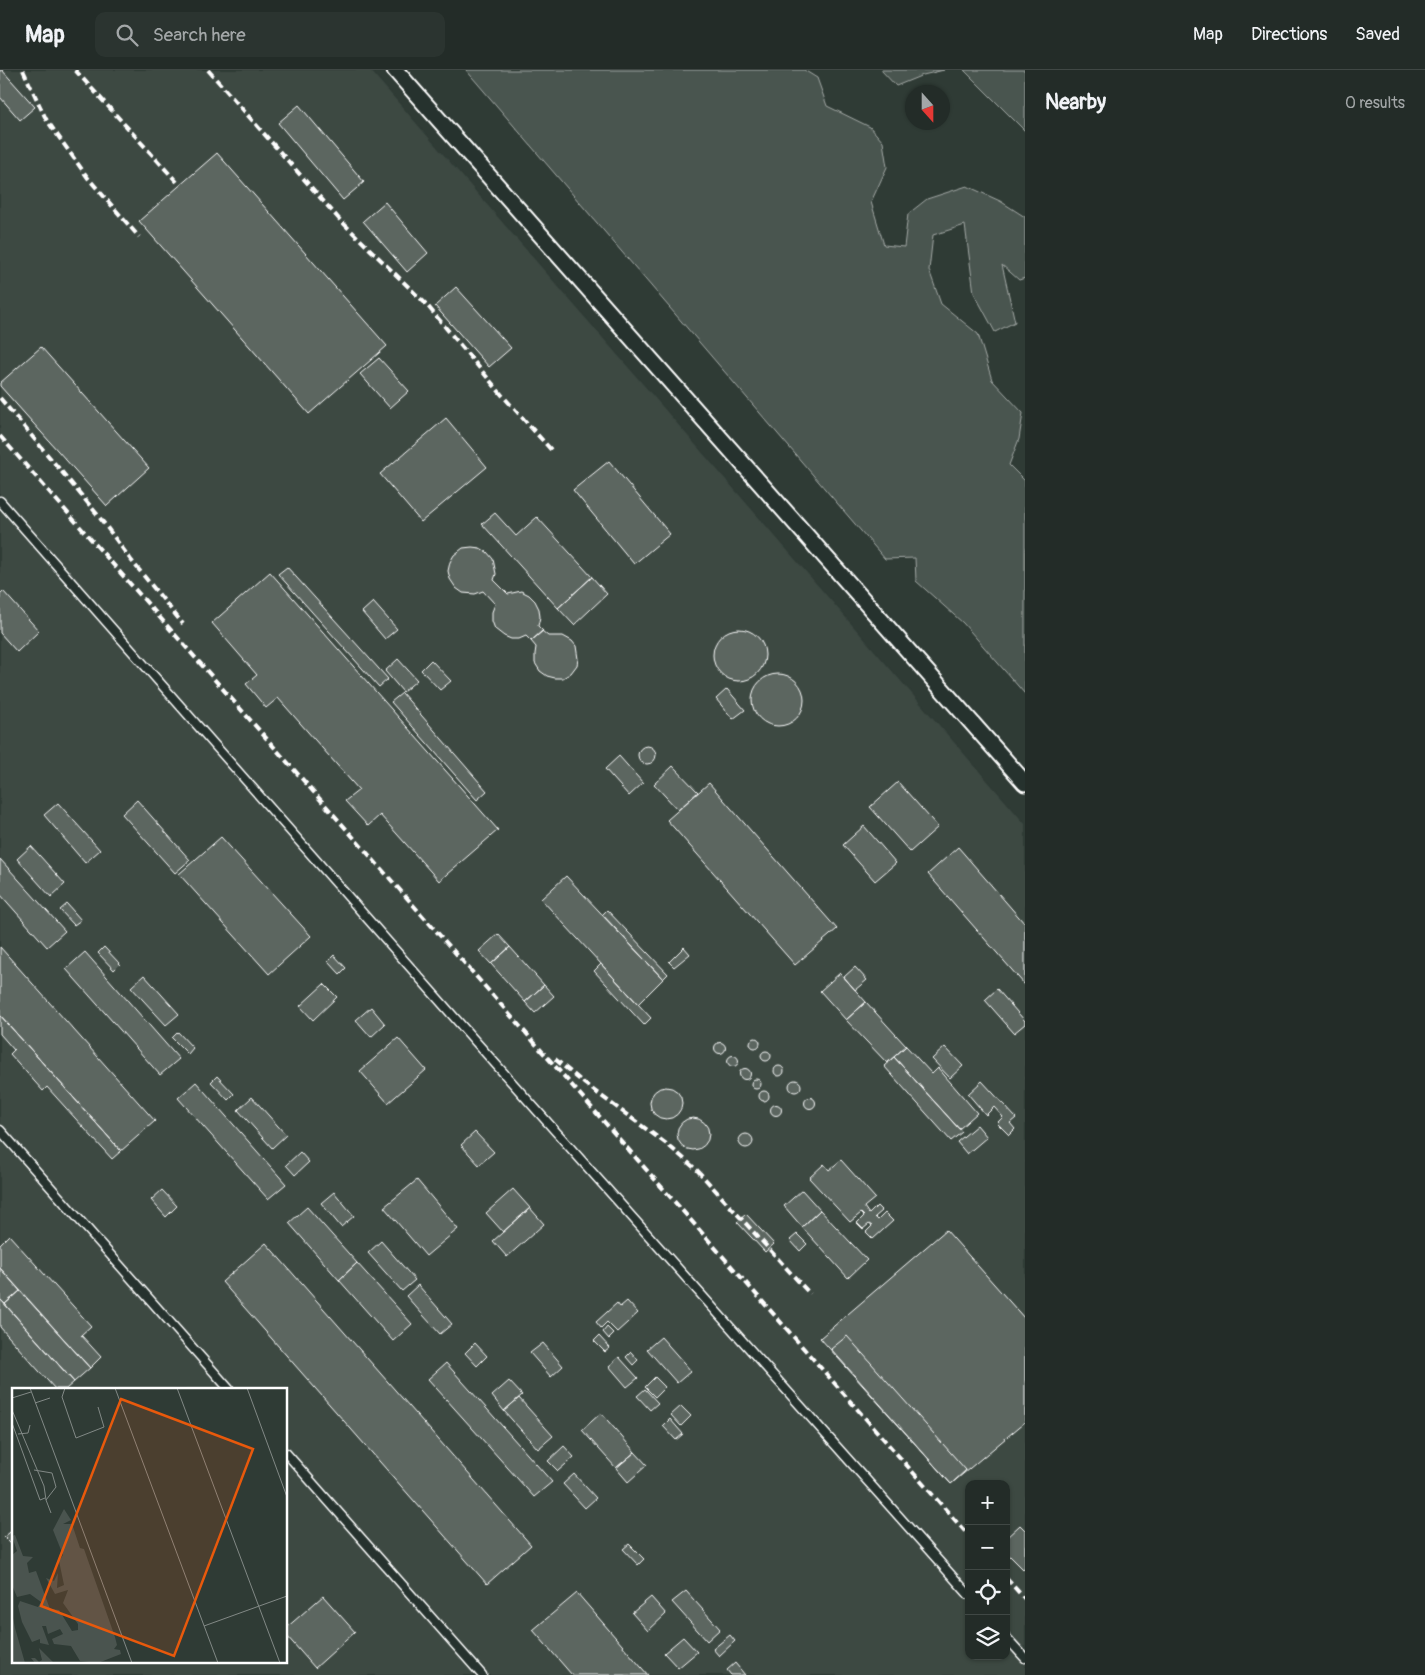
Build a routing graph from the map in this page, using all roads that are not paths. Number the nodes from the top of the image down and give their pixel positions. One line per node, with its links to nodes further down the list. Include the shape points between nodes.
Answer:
1 (395, 70): 3 (street)
2 (0, 501): 7 (lane, via 482,1049)
3 (1025, 783)
4 (0, 1130): 5 (lane)
5 (228, 1388)
6 (288, 1455): 10 (lane)
7 (965, 1591)
8 (1010, 1641): 9 (lane)
9 (1025, 1658)
10 (482, 1675)

